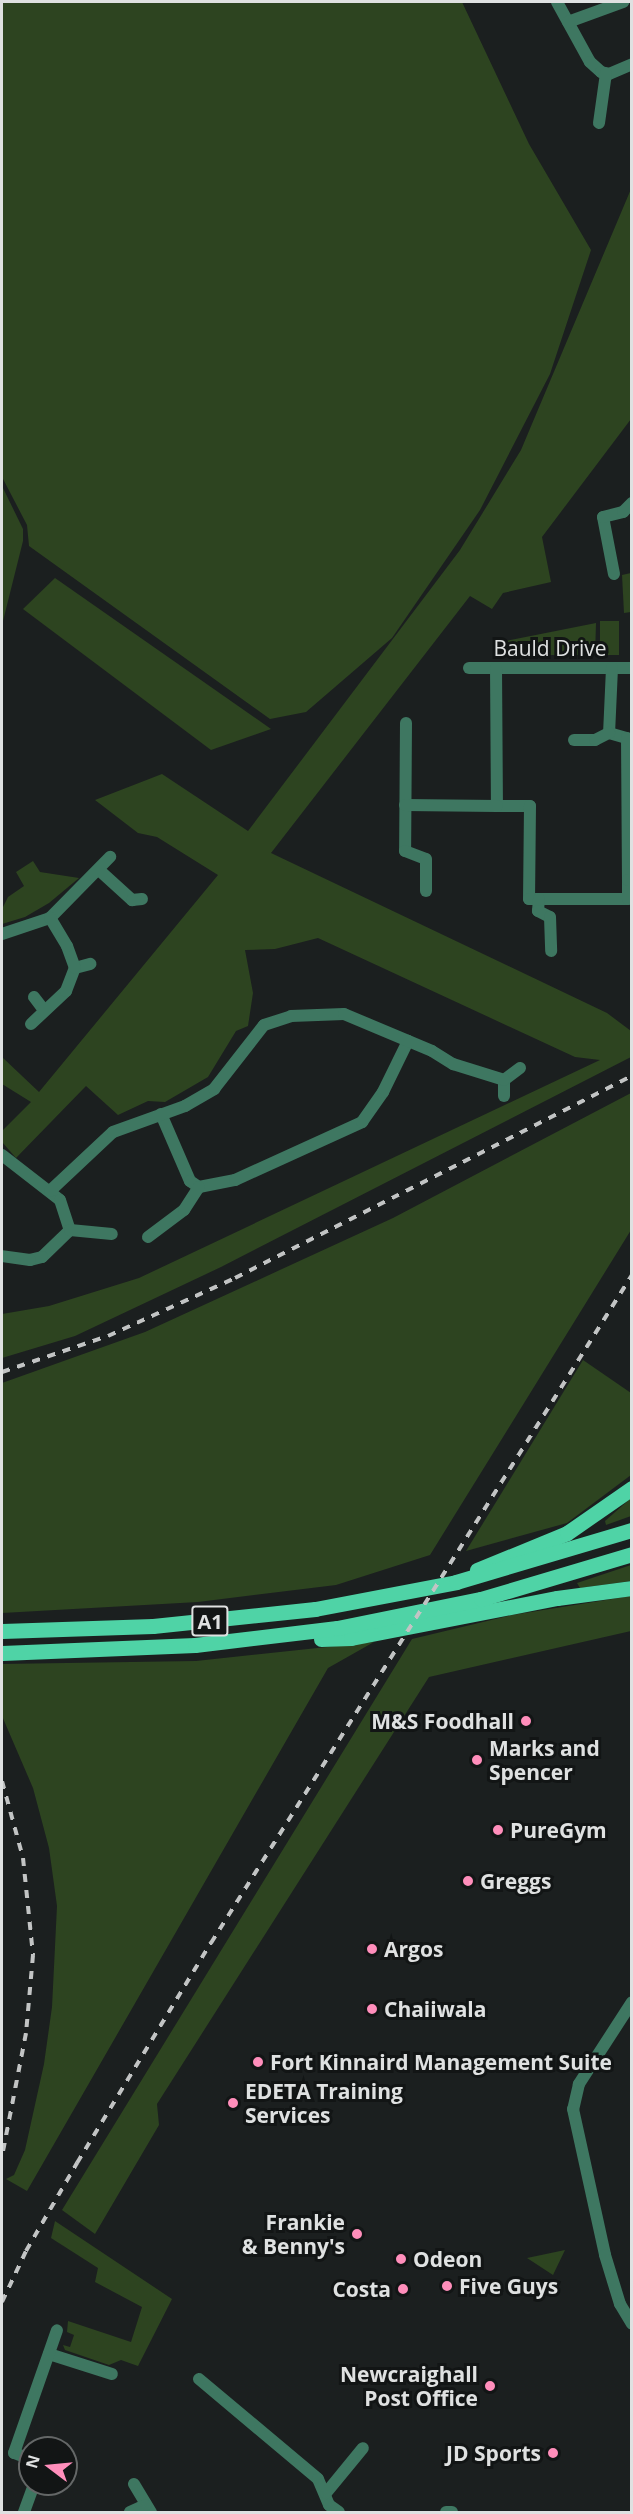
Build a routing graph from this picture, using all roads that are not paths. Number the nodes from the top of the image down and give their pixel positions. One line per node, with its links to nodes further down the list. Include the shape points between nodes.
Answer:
1 (557, 2): 3 (street)
2 (623, 2): 3 (street)
3 (568, 22): 5 (street, via 590,62)
4 (632, 64): 5 (street)
5 (606, 73): 6 (street)
6 (599, 123)
7 (632, 502): 8 (street, via 623,512 603,517)
8 (614, 574)
9 (469, 668): 10 (street, Bauld Drive)
10 (496, 668): 11 (street, Bauld Drive); 17 (street)
11 (612, 668): 12 (street, Bauld Drive); 14 (street)
12 (632, 668)
13 (406, 723): 16 (street)
14 (609, 733): 15 (street, via 595,740); 20 (street, via 627,738)
15 (574, 740)
16 (405, 805): 17 (street); 21 (street, via 405,851 426,859)
17 (497, 806): 22 (street, via 530,806 529,899)
18 (110, 857): 19 (street)
19 (99, 870): 23 (street); 24 (street)
20 (630, 880): 22 (street, via 628,899)
21 (426, 891)
22 (539, 899): 26 (street, via 538,911 550,917)
23 (134, 903)
24 (50, 918): 25 (street); 28 (street)
25 (2, 934)
26 (551, 951)
27 (90, 964): 28 (street)
28 (75, 968): 30 (street, via 66,991)
29 (34, 997): 30 (street)
30 (43, 1009): 31 (street)
31 (31, 1024)
32 (408, 1041): 34 (street, via 453,1064); 36 (street, via 344,1014 291,1016 264,1025 214,1089); 38 (street, via 383,1092 362,1122 234,1180)
33 (520, 1068): 34 (street)
34 (504, 1080): 35 (street)
35 (504, 1096)
36 (162, 1114): 38 (street, via 177,1159 190,1181); 39 (street, via 113,1132)
37 (2, 1155): 39 (street)
38 (199, 1187): 42 (street, via 184,1210)
39 (50, 1191): 40 (street, via 60,1200)
40 (70, 1230): 41 (street); 43 (street, via 42,1257 30,1260)
41 (112, 1234)
42 (148, 1237)
43 (2, 1256)
44 (632, 1488): 47 (main road, via 567,1533 496,1560)
45 (632, 1530): 47 (main road, A1)
46 (632, 1554): 49 (main road)
47 (454, 1582): 50 (main road, A1, via 261,1617 153,1626)
48 (632, 1588): 49 (main road)
49 (431, 1617): 51 (main road, A1, via 351,1638 264,1638 130,1649)
50 (2, 1631)
51 (2, 1653)
52 (632, 2001): 53 (street, via 579,2084 573,2109 605,2255 620,2304)
53 (632, 2324)
54 (57, 2330): 55 (street)
55 (49, 2354): 56 (street); 58 (street)
56 (112, 2374)
57 (199, 2379): 61 (street, via 318,2479)
58 (21, 2436)
59 (363, 2448): 61 (street)
60 (134, 2484): 63 (street)
61 (326, 2493): 66 (street, via 329,2505)
62 (29, 2496): 64 (street)
63 (148, 2509): 65 (street)
64 (24, 2512)
65 (130, 2512)
66 (339, 2512)
67 (446, 2512): 68 (street)
68 (452, 2512)

